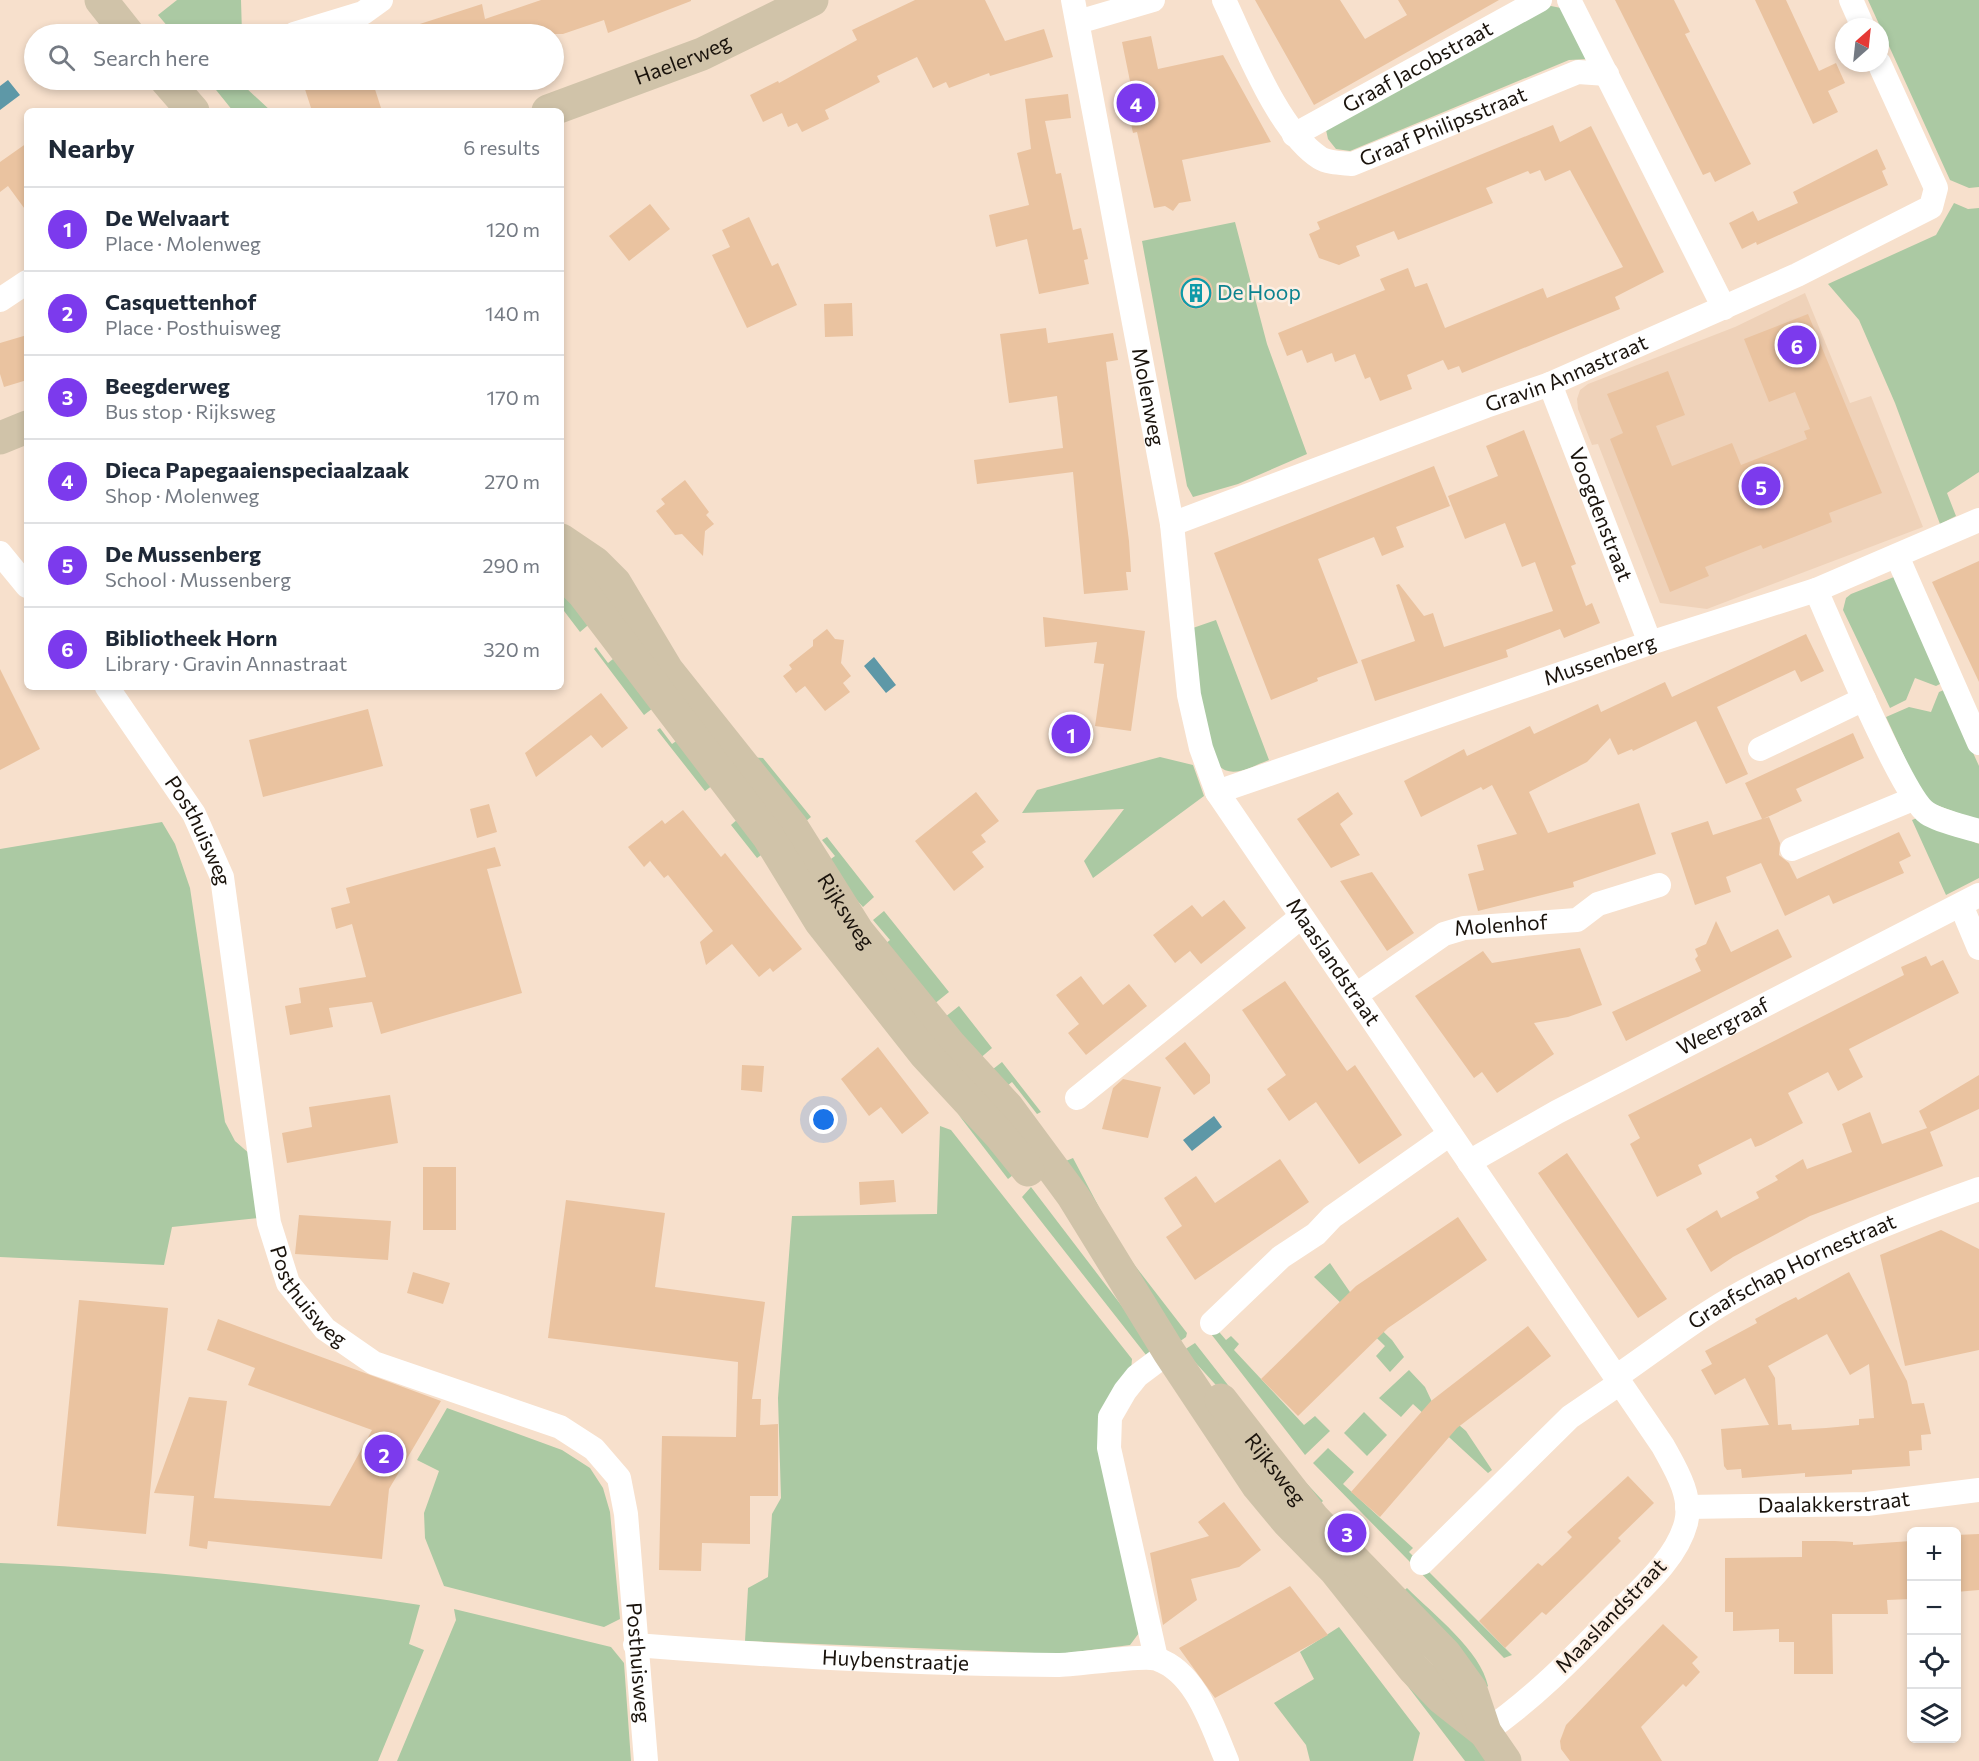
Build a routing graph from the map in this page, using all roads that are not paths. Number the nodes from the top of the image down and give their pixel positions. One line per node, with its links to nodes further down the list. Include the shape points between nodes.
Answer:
1 (101, 0): 11 (main road)
2 (381, 0): 12 (street, via 363,13)
3 (812, 0): 19 (main road, Haelerweg, via 702,54)
4 (1153, 0): 9 (street)
5 (1224, 0): 20 (street, Graaf Philipsstraat)
6 (1540, 0): 20 (street, Graaf Jacobstraat)
7 (1569, 0): 14 (street)
8 (1851, 0): 10 (street)
9 (1076, 11): 28 (street, Molenweg)
10 (1859, 18)
11 (120, 24)
12 (327, 24)
13 (1883, 72): 23 (street, Gravin Annastraat, via 1936,188 1931,207)
14 (1607, 74): 20 (street, Graaf Philipsstraat, via 1578,72 1352,164 1322,160); 23 (street)
15 (165, 90): 17 (main road)
16 (175, 90): 18 (main road)
17 (175, 108)
18 (190, 108)
19 (556, 108)
20 (1294, 135)
21 (24, 284): 22 (street)
22 (0, 300)
23 (1724, 308): 24 (street, Gravin Annastraat)
24 (1550, 384): 28 (street, Gravin Annastraat); 35 (street, Voogdenstraat)
25 (24, 428): 26 (main road)
26 (0, 438)
27 (1979, 520): 31 (street, Mussenberg)
28 (1172, 524): 40 (street, Molenweg, via 1189,695 1201,748)
29 (564, 542): 53 (main road, Rijksweg, via 595,563 615,583 662,663 792,827 853,925 950,1045 1008,1107 1073,1196)
30 (0, 554): 33 (street)
31 (1897, 555): 34 (street, Mussenberg); 38 (street)
32 (564, 574): 53 (main road, Rijksweg, via 583,593 757,820 805,900 884,1004 999,1134 1090,1251)
33 (24, 582)
34 (1816, 591): 35 (street, Mussenberg); 37 (street)
35 (1650, 643): 40 (street, Mussenberg)
36 (109, 690): 60 (street, Posthuisweg, via 194,814 222,877 269,1223 288,1283 325,1329 374,1363 560,1427 594,1449 619,1478 626,1514)
37 (1864, 699): 39 (street); 41 (street)
38 (1979, 743)
39 (1760, 749)
40 (1217, 792): 46 (street, Maaslandstraat)
41 (1913, 798): 42 (street, via 1926,813); 43 (street)
42 (1979, 831)
43 (1792, 849)
44 (1659, 885): 48 (street, Molenhof, via 1598,904 1577,920 1464,928 1444,934)
45 (1970, 900): 47 (street); 51 (street, Weergraaf, via 1557,1112)
46 (1301, 917): 48 (street, Maaslandstraat); 49 (street)
47 (1979, 948)
48 (1356, 995): 50 (street, Maaslandstraat)
49 (1077, 1098)
50 (1450, 1134): 51 (street, Maaslandstraat); 54 (street, via 1281,1257)
51 (1469, 1162): 56 (street, Maaslandstraat)
52 (1979, 1189): 56 (street, Graafschap Hornestraat, via 1816,1254 1739,1294)
53 (1128, 1288): 55 (main road, Rijksweg)
54 (1212, 1323)
55 (1169, 1352): 61 (street, via 1137,1376 1110,1417 1109,1448); 62 (main road, Rijksweg, via 1233,1414 1313,1518 1438,1645 1471,1690)
56 (1618, 1380): 58 (street, Maaslandstraat, via 1663,1446 1683,1486); 59 (street, via 1570,1417)
57 (1979, 1490): 58 (street, Daalakkerstraat, via 1867,1504)
58 (1687, 1507): 62 (street, Maaslandstraat, via 1687,1522 1680,1538 1645,1585 1513,1713)
59 (1422, 1563)
60 (635, 1644): 61 (street, Huybenstraatje, via 745,1653 1047,1665); 63 (street, Posthuisweg)
61 (1156, 1658): 64 (street, via 1179,1674 1204,1705)
62 (1485, 1732): 65 (main road, Rijksweg)
63 (646, 1761)
64 (1227, 1761)
65 (1505, 1761)

